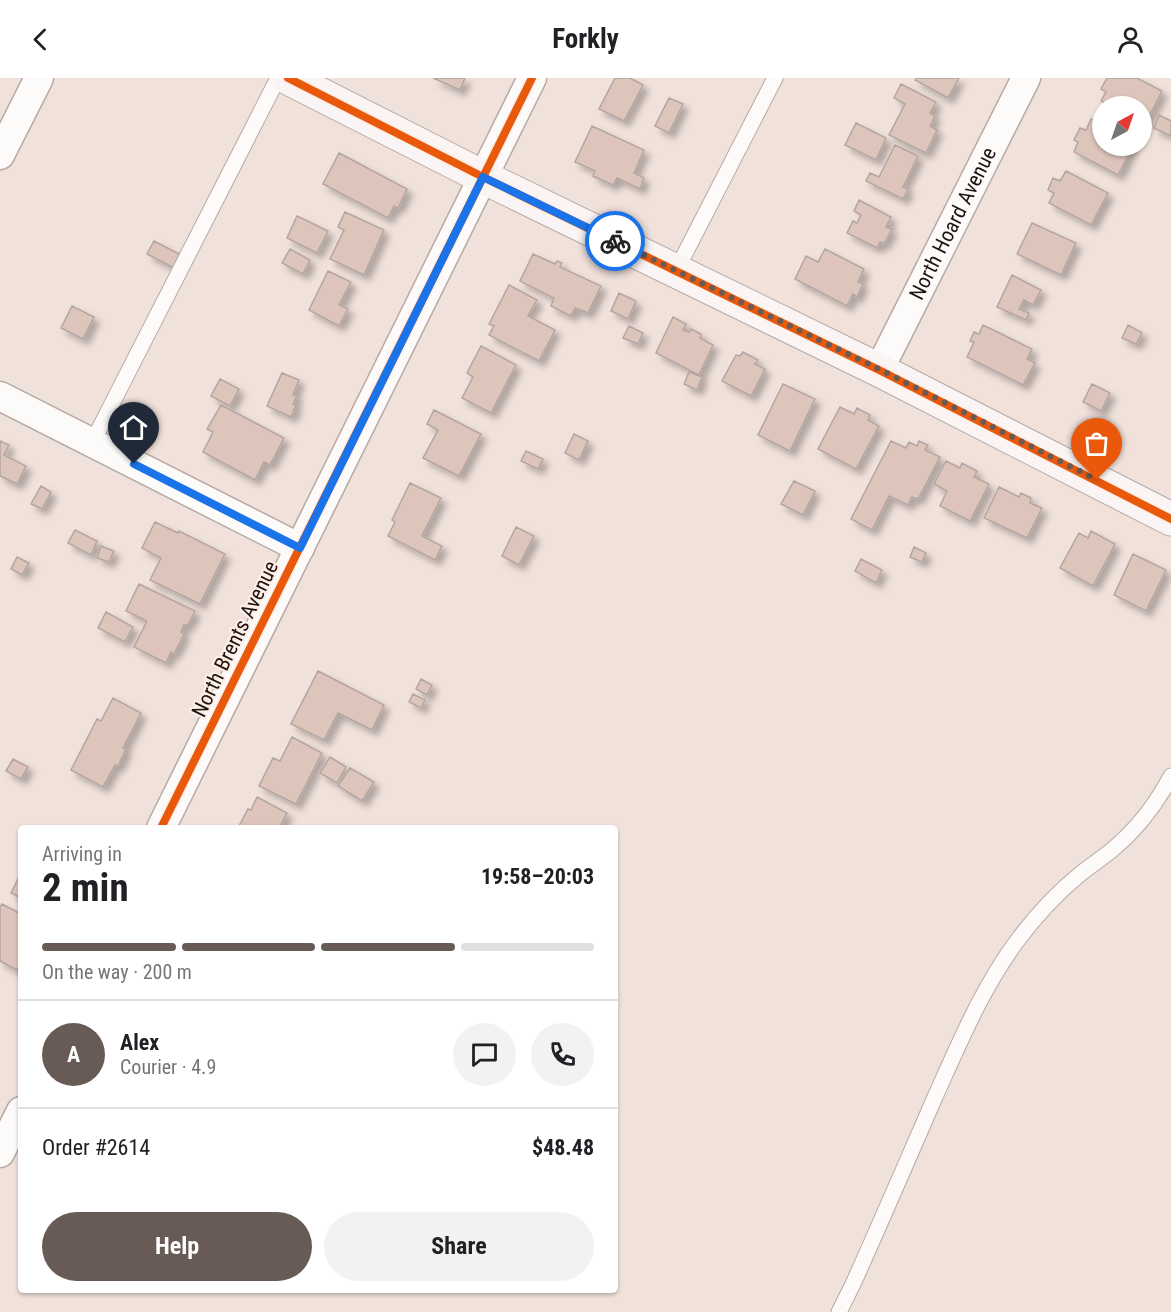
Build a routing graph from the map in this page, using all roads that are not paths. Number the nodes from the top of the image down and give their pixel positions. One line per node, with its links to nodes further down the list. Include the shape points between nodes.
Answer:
1 (39, 78): 7 (street)
2 (278, 78): 12 (lane)
3 (288, 78): 8 (street)
4 (532, 78): 8 (street, North Brents Avenue)
5 (775, 78): 9 (lane)
6 (1026, 78): 10 (street, North Hoard Avenue)
7 (0, 155)
8 (483, 177): 9 (street); 14 (street, North Brents Avenue)
9 (676, 271): 10 (street)
10 (879, 369): 13 (street)
11 (0, 396): 12 (street)
12 (92, 443): 14 (street)
13 (1171, 519)
14 (300, 548): 16 (street, North Brents Avenue)
15 (1171, 776): 19 (lane, via 1133,829 1042,911 999,968 949,1067)
16 (162, 825)
17 (18, 1117): 18 (street)
18 (0, 1154)
19 (839, 1312)

